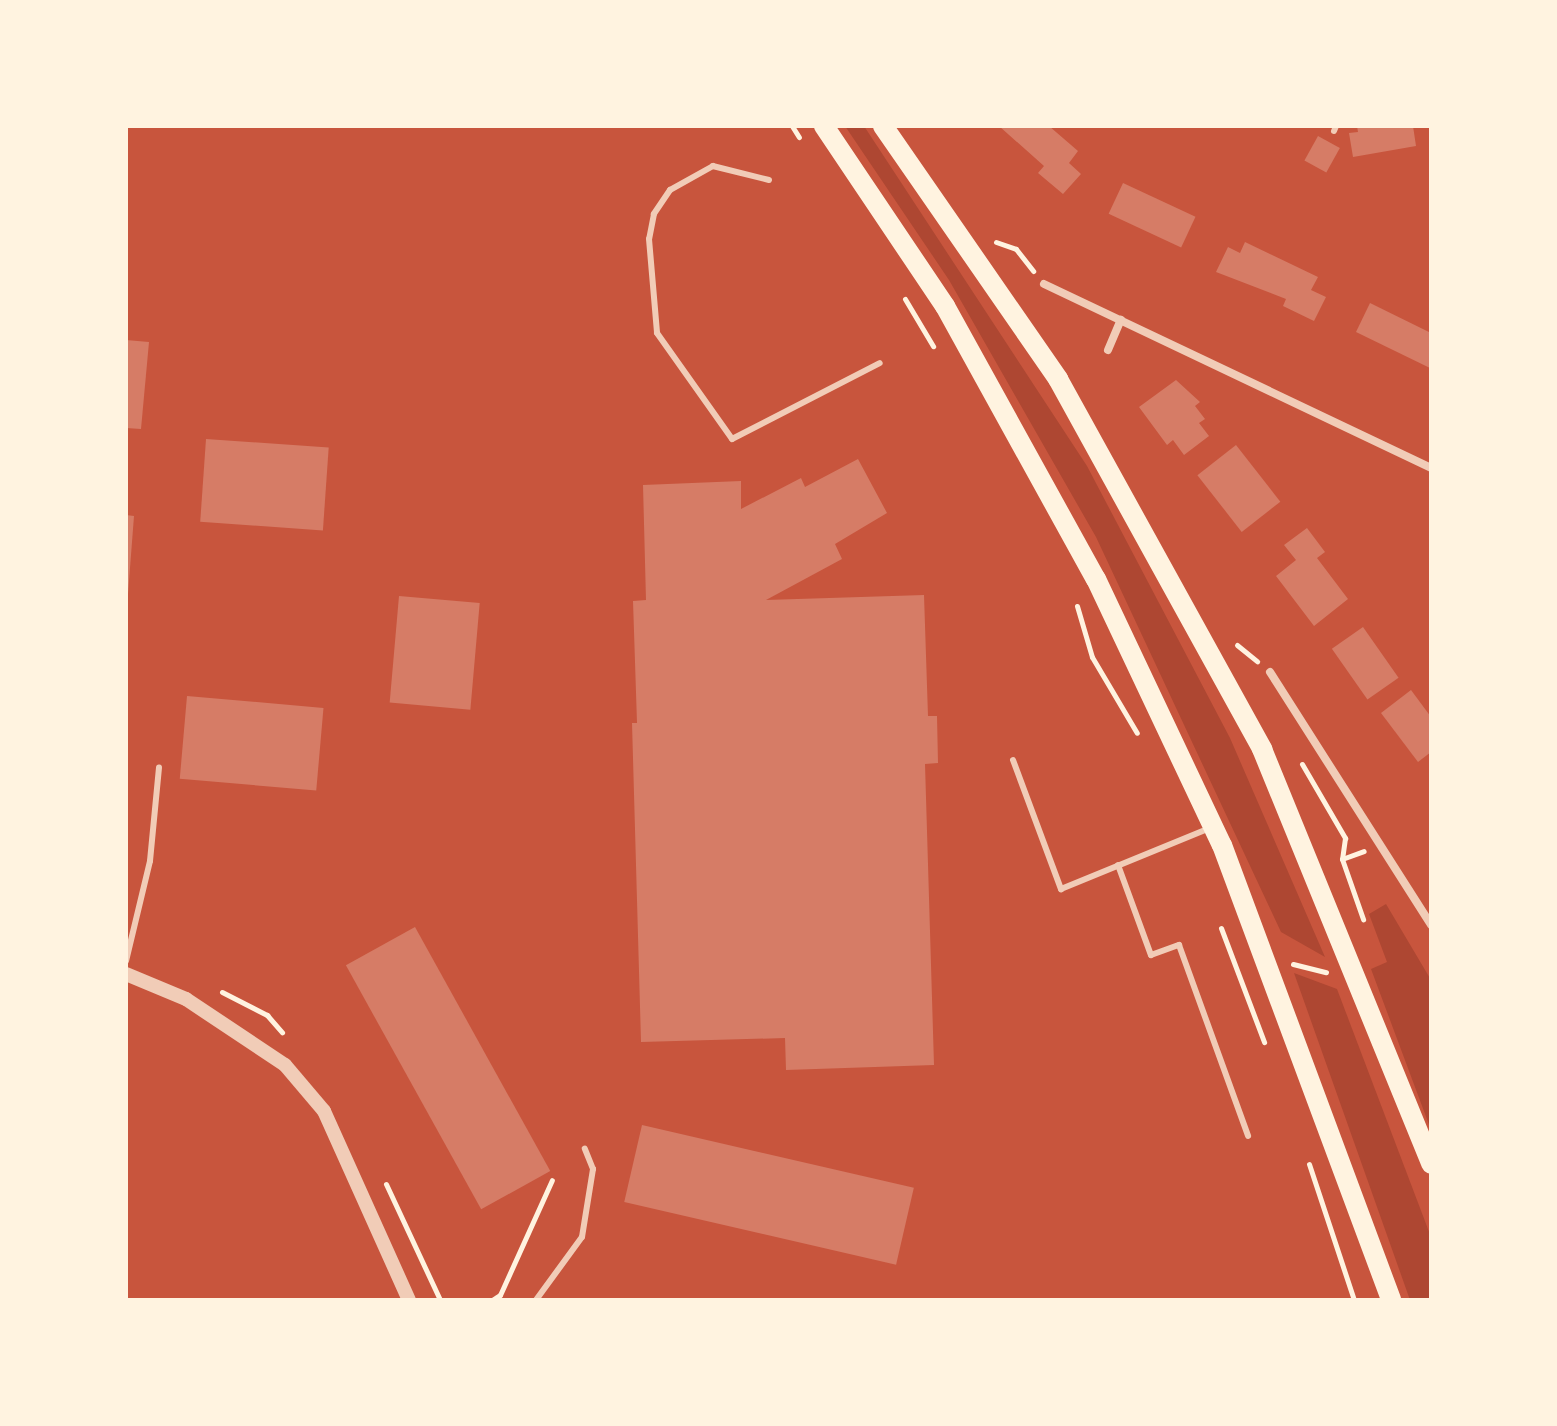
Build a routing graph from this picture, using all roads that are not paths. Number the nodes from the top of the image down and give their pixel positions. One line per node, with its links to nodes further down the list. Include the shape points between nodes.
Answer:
1 (824, 126): 12 (main road, via 952,320 1096,579)
2 (883, 126): 19 (main road, via 1058,379 1262,749)
3 (769, 180): 7 (lane, via 713,166 670,190 654,214 649,239 657,333 732,439)
4 (1044, 284): 5 (street)
5 (1121, 320): 6 (street); 8 (street)
6 (1108, 350)
7 (880, 363)
8 (1431, 468)
9 (1270, 672): 14 (street)
10 (1013, 760): 13 (lane, via 1061,889)
11 (159, 767): 15 (lane, via 139,918)
12 (1213, 827): 13 (lane); 22 (main road)
13 (1118, 865): 17 (lane, via 1151,955 1179,945)
14 (1431, 925)
15 (126, 961)
16 (126, 974): 20 (street, via 186,999 285,1065 324,1111)
17 (1248, 1136)
18 (585, 1149): 21 (lane, via 593,1169 582,1237)
19 (1431, 1164)
20 (409, 1300)
21 (536, 1300)
22 (1391, 1300)

